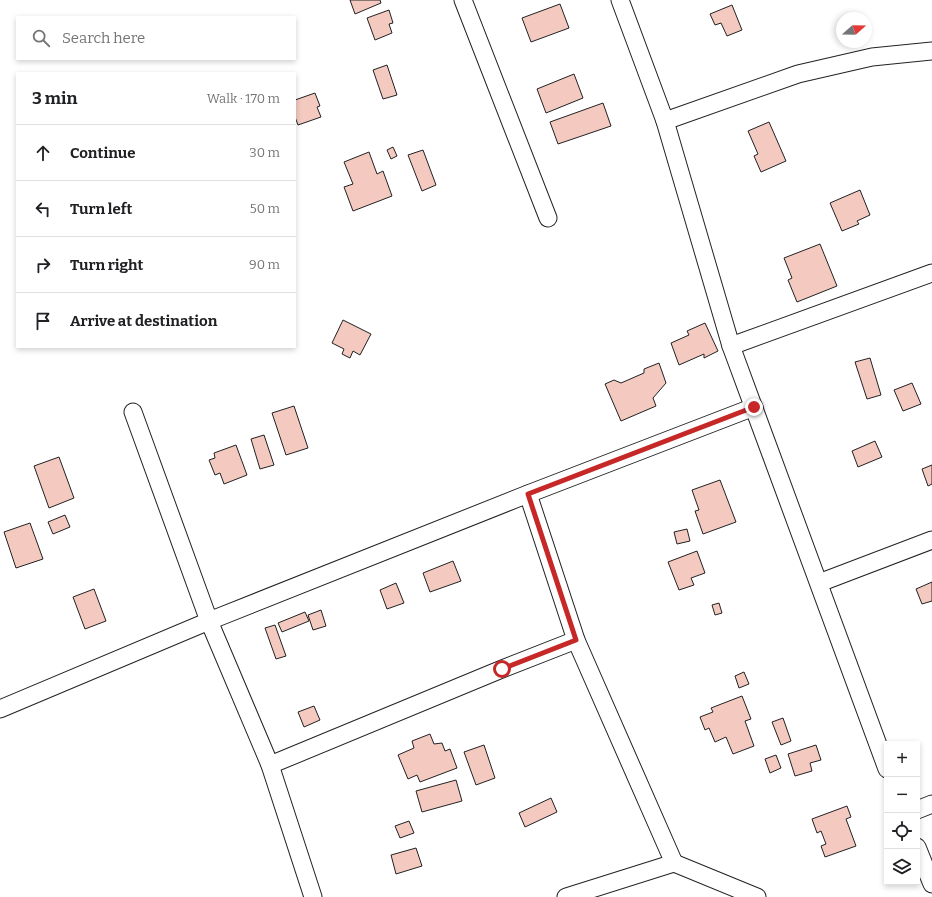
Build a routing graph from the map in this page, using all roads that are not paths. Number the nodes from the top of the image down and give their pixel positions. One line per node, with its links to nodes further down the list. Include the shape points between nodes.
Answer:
1 (463, 0): 5 (street)
2 (620, 0): 4 (street)
3 (932, 51): 4 (street, via 872,57 798,74)
4 (665, 121): 7 (street)
5 (548, 218)
6 (932, 273): 7 (street)
7 (731, 346): 8 (street)
8 (754, 407): 10 (street); 12 (street)
9 (133, 412): 13 (street)
10 (528, 494): 13 (street); 14 (street)
11 (932, 540): 12 (street)
12 (818, 583): 16 (street)
13 (209, 621): 15 (street); 17 (street)
14 (576, 640): 17 (street); 21 (street)
15 (0, 709)
16 (884, 761)
17 (270, 765): 23 (street)
18 (932, 804): 19 (street)
19 (920, 809)
20 (918, 849): 22 (street)
21 (674, 863): 24 (street); 25 (street)
22 (932, 884)
23 (313, 897)
24 (566, 897)
25 (757, 897)

